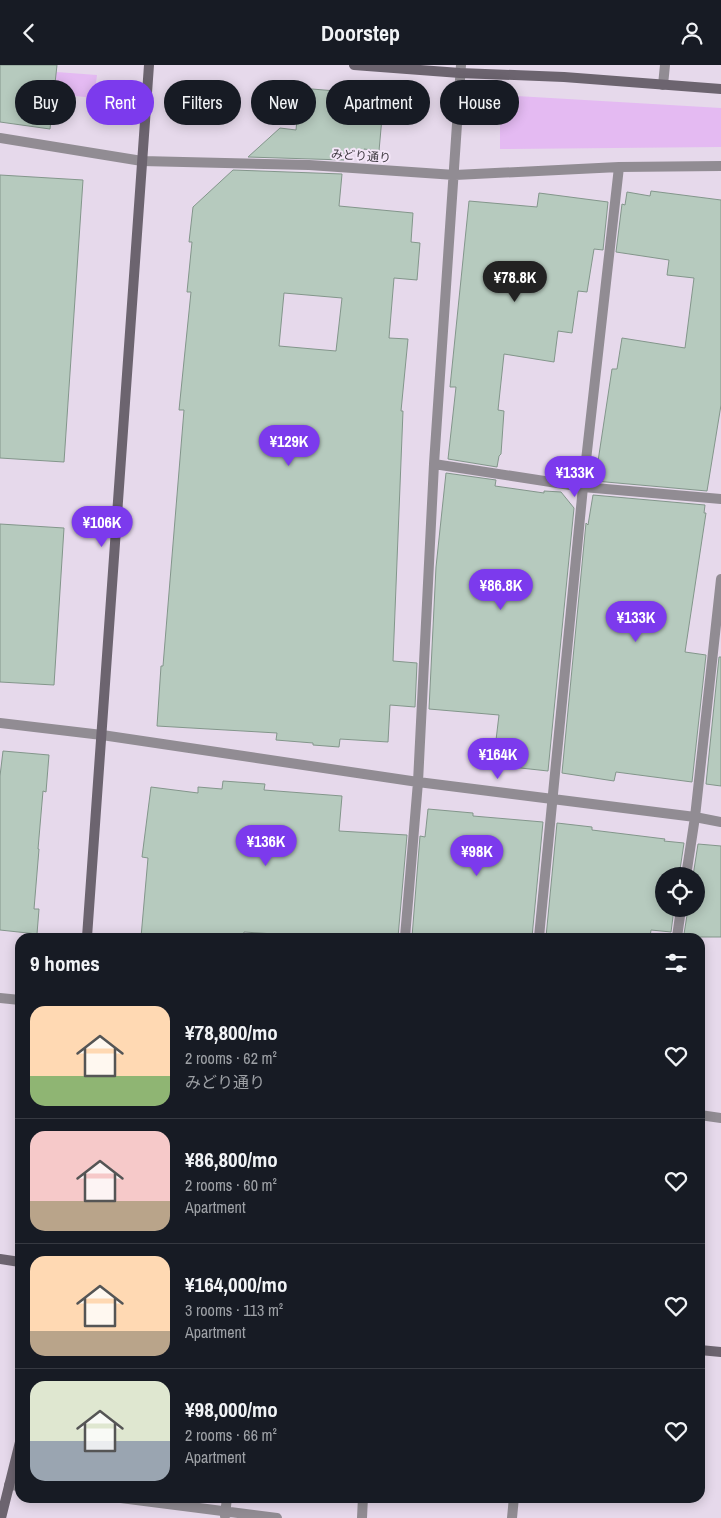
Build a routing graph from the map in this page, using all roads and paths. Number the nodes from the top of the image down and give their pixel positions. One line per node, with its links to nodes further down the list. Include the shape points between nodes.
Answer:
1 (149, 65): 8 (street)
2 (354, 65): 4 (street)
3 (665, 65): 5 (street)
4 (461, 69): 5 (street); 11 (street)
5 (663, 85): 6 (street)
6 (721, 89)
7 (0, 138): 8 (street, みどり通り)
8 (142, 161): 11 (street, みどり通り, via 310,165); 17 (street)
9 (721, 166): 10 (street, みどり通り)
10 (619, 167): 11 (street, みどり通り); 13 (street)
11 (454, 175): 12 (street)
12 (434, 465): 13 (street); 18 (street)
13 (584, 487): 14 (street); 19 (street)
14 (721, 499)
15 (721, 579): 20 (street)
16 (0, 723): 17 (street)
17 (102, 735): 18 (street); 24 (street)
18 (418, 783): 19 (street); 25 (street)
19 (551, 799): 20 (street); 26 (street)
20 (695, 817): 21 (street); 22 (street)
21 (721, 822)
22 (687, 867)
23 (680, 917): 27 (street)
24 (87, 933)
25 (404, 933)
26 (539, 933)
27 (678, 933)
28 (0, 998): 29 (street)
29 (15, 1000)
30 (705, 1116): 31 (street)
31 (721, 1118)
32 (0, 1259): 33 (street)
33 (15, 1261)
34 (705, 1350): 35 (street)
35 (721, 1352)
36 (15, 1462): 37 (street)
37 (9, 1485): 38 (street); 42 (street)
38 (15, 1486)
39 (150, 1503): 43 (street)
40 (363, 1503): 46 (street)
41 (513, 1503): 47 (street)
42 (2, 1504): 44 (street)
43 (225, 1515): 45 (street)
44 (1, 1518)
45 (277, 1518)
46 (362, 1518)
47 (512, 1518)

